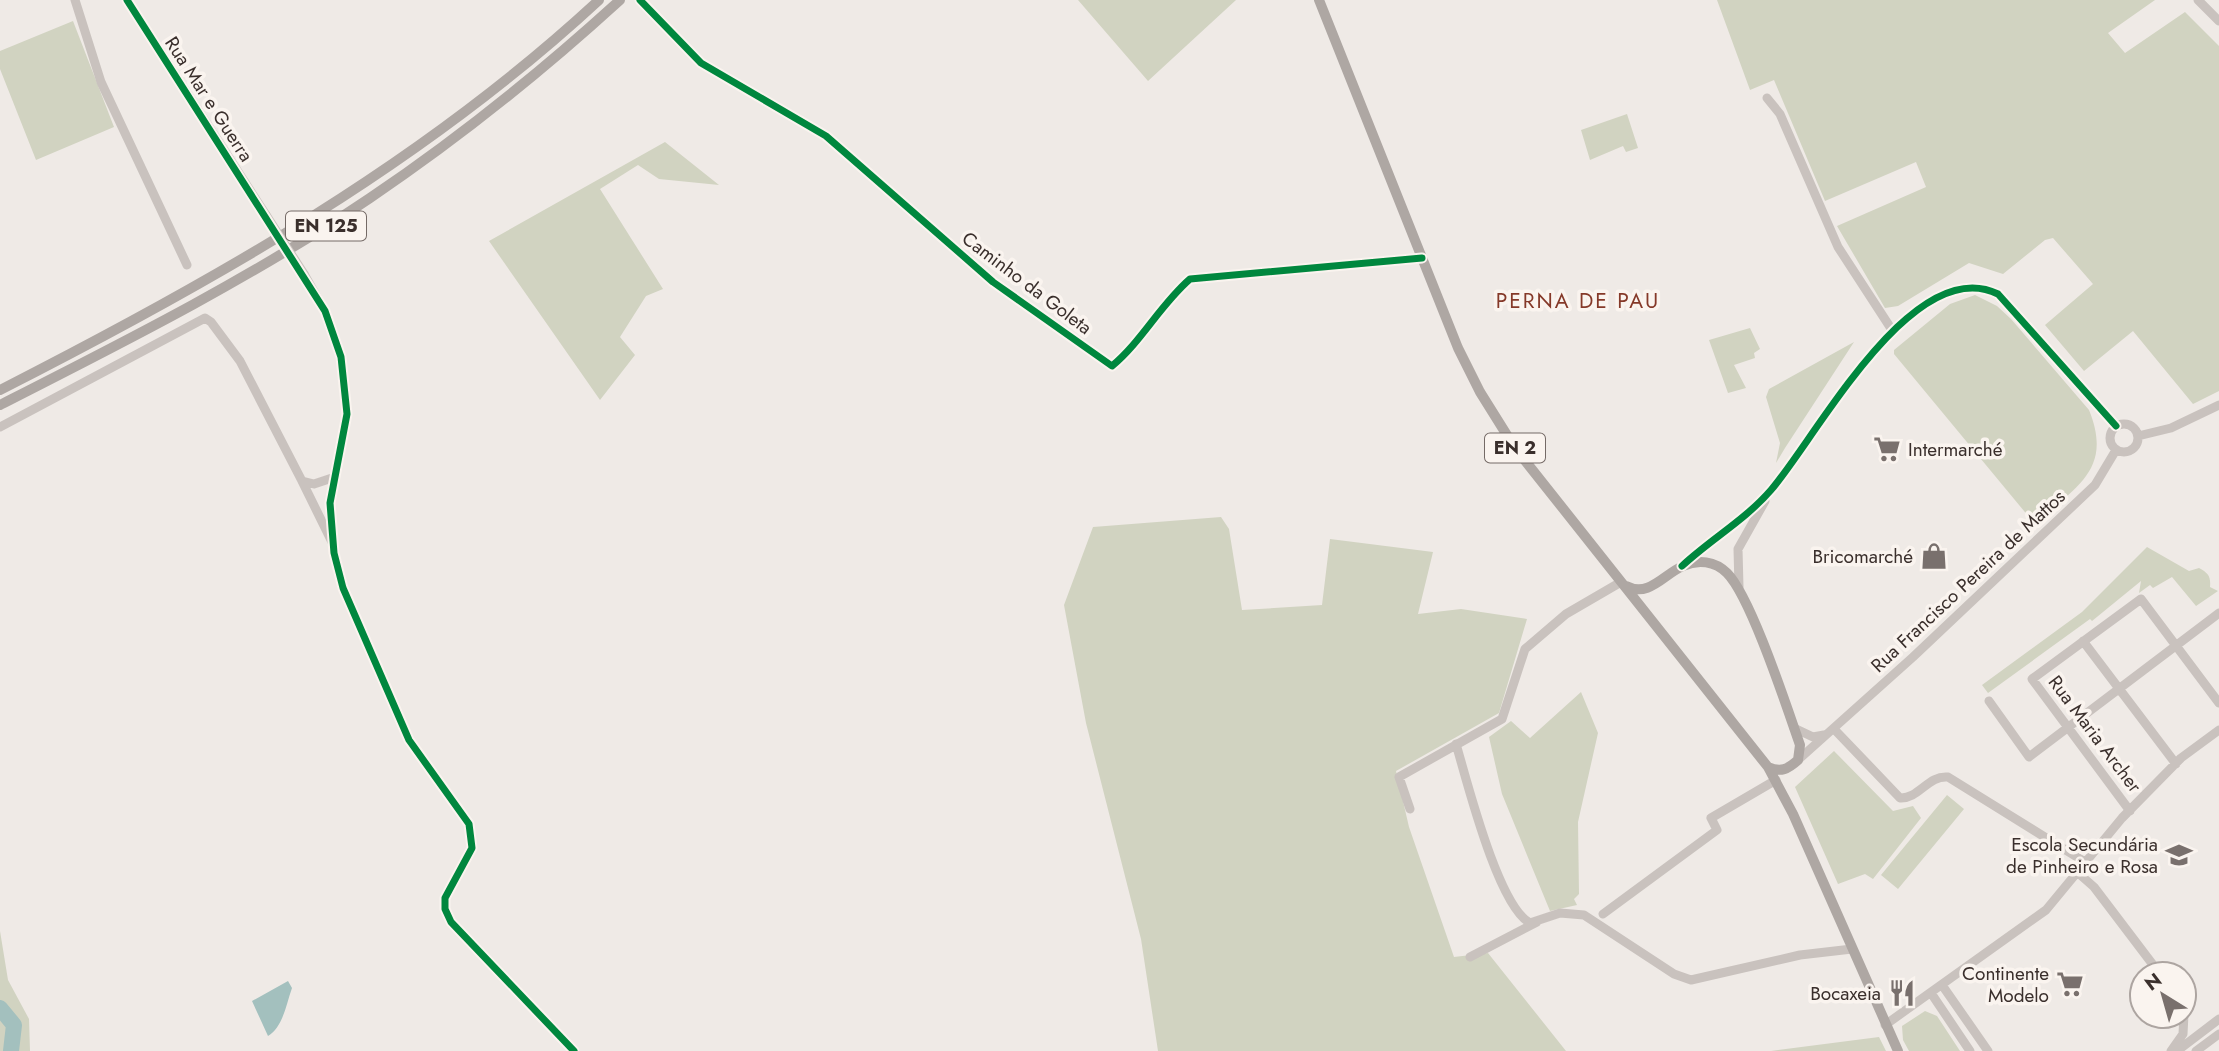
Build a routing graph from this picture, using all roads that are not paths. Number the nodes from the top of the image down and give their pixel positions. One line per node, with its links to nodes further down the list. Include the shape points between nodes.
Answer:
1 (75, 0): 11 (street, via 101,82)
2 (127, 0): 20 (street, Rua Mar e Guerra, bridge, via 325,311 341,357 347,415)
3 (599, 0): 13 (main road, EN 125, via 467,111 342,199 232,267)
4 (620, 0): 14 (main road, EN 125, via 488,112 369,199 200,301)
5 (640, 0): 10 (street, Caminho da Goleta, via 701,62 826,135 993,282 1112,366 1190,279)
6 (1320, 0): 10 (main road, EN 2)
7 (2198, 0): 8 (street)
8 (2219, 21)
9 (1767, 98): 12 (street, via 1780,114 1838,247)
10 (1422, 258): 25 (main road, EN 2, via 1463,360 1501,429)
11 (187, 265)
12 (1892, 330): 16 (street, via 1953,290 1988,289 2024,320); 22 (street)
13 (0, 390)
14 (0, 405)
15 (2219, 405): 18 (street, via 2171,428)
16 (2116, 426): 18 (street, via 2130,425); 19 (street, via 2109,438)
17 (0, 427): 21 (street, via 205,318 240,361)
18 (2138, 436): 19 (street, via 2129,452)
19 (2116, 450): 38 (street, Rua Francisco Pereira de Mattos, via 2095,485)
20 (335, 477): 21 (street, via 314,484); 23 (street, Rua Mar e Guerra, via 330,503)
21 (302, 481): 23 (street)
22 (1771, 490): 24 (street); 27 (street, via 1738,549)
23 (334, 546): 60 (street, via 343,588 409,740 469,824 472,848 445,898 451,922)
24 (1682, 566): 26 (main road); 27 (main road, via 1697,562 1718,566)
25 (1623, 583): 26 (main road, via 1636,590); 28 (main road, EN 2); 39 (street, via 1566,614 1533,641 1525,649 1502,719)
26 (1649, 587): 28 (main road)
27 (1739, 587): 36 (main road)
28 (1644, 611): 42 (main road, EN 2)
29 (2219, 613): 31 (street)
30 (2083, 641): 31 (street, via 2141,599); 32 (street); 35 (street, Rua Maria Archer, via 2032,679)
31 (2176, 645): 32 (street); 34 (street)
32 (2119, 689): 35 (street); 41 (street)
33 (1990, 701): 35 (street, via 2029,757)
34 (2219, 703)
35 (2067, 727): 46 (street, Rua Maria Archer)
36 (1794, 728): 38 (street, via 1813,737); 40 (main road, via 1801,749)
37 (2219, 730): 41 (street)
38 (1831, 731): 40 (street, Rua Francisco Pereira de Mattos); 47 (street, via 1900,799 1935,779 1948,777)
39 (1456, 744): 45 (street, via 1399,777); 50 (street, via 1479,822 1512,907 1530,923)
40 (1796, 761): 42 (main road, via 1784,770); 44 (main road)
41 (2176, 764): 46 (street)
42 (1768, 767): 43 (main road, EN 2)
43 (1776, 780): 44 (main road, EN 2); 49 (street, via 1711,818 1717,830)
44 (1783, 794): 51 (main road, EN 2)
45 (1410, 809)
46 (2130, 811): 47 (street)
47 (2085, 862): 48 (street)
48 (2077, 872): 53 (street, via 2094,887); 54 (street, via 2046,910)
49 (1603, 914)
50 (1541, 920): 51 (street, via 1559,913 1584,915 1690,980); 52 (street)
51 (1852, 949): 57 (main road, EN 2)
52 (1471, 957)
53 (2149, 960)
54 (1942, 985): 55 (street); 63 (street)
55 (1931, 993): 57 (street); 62 (street)
56 (2219, 1019): 65 (street)
57 (1885, 1025): 61 (main road, EN 2)
58 (2183, 1030): 64 (street)
59 (2219, 1034): 66 (street)
60 (574, 1051)
61 (1898, 1051)
62 (1970, 1051)
63 (1988, 1051)
64 (2171, 1051)
65 (2177, 1051)
66 (2196, 1051)

